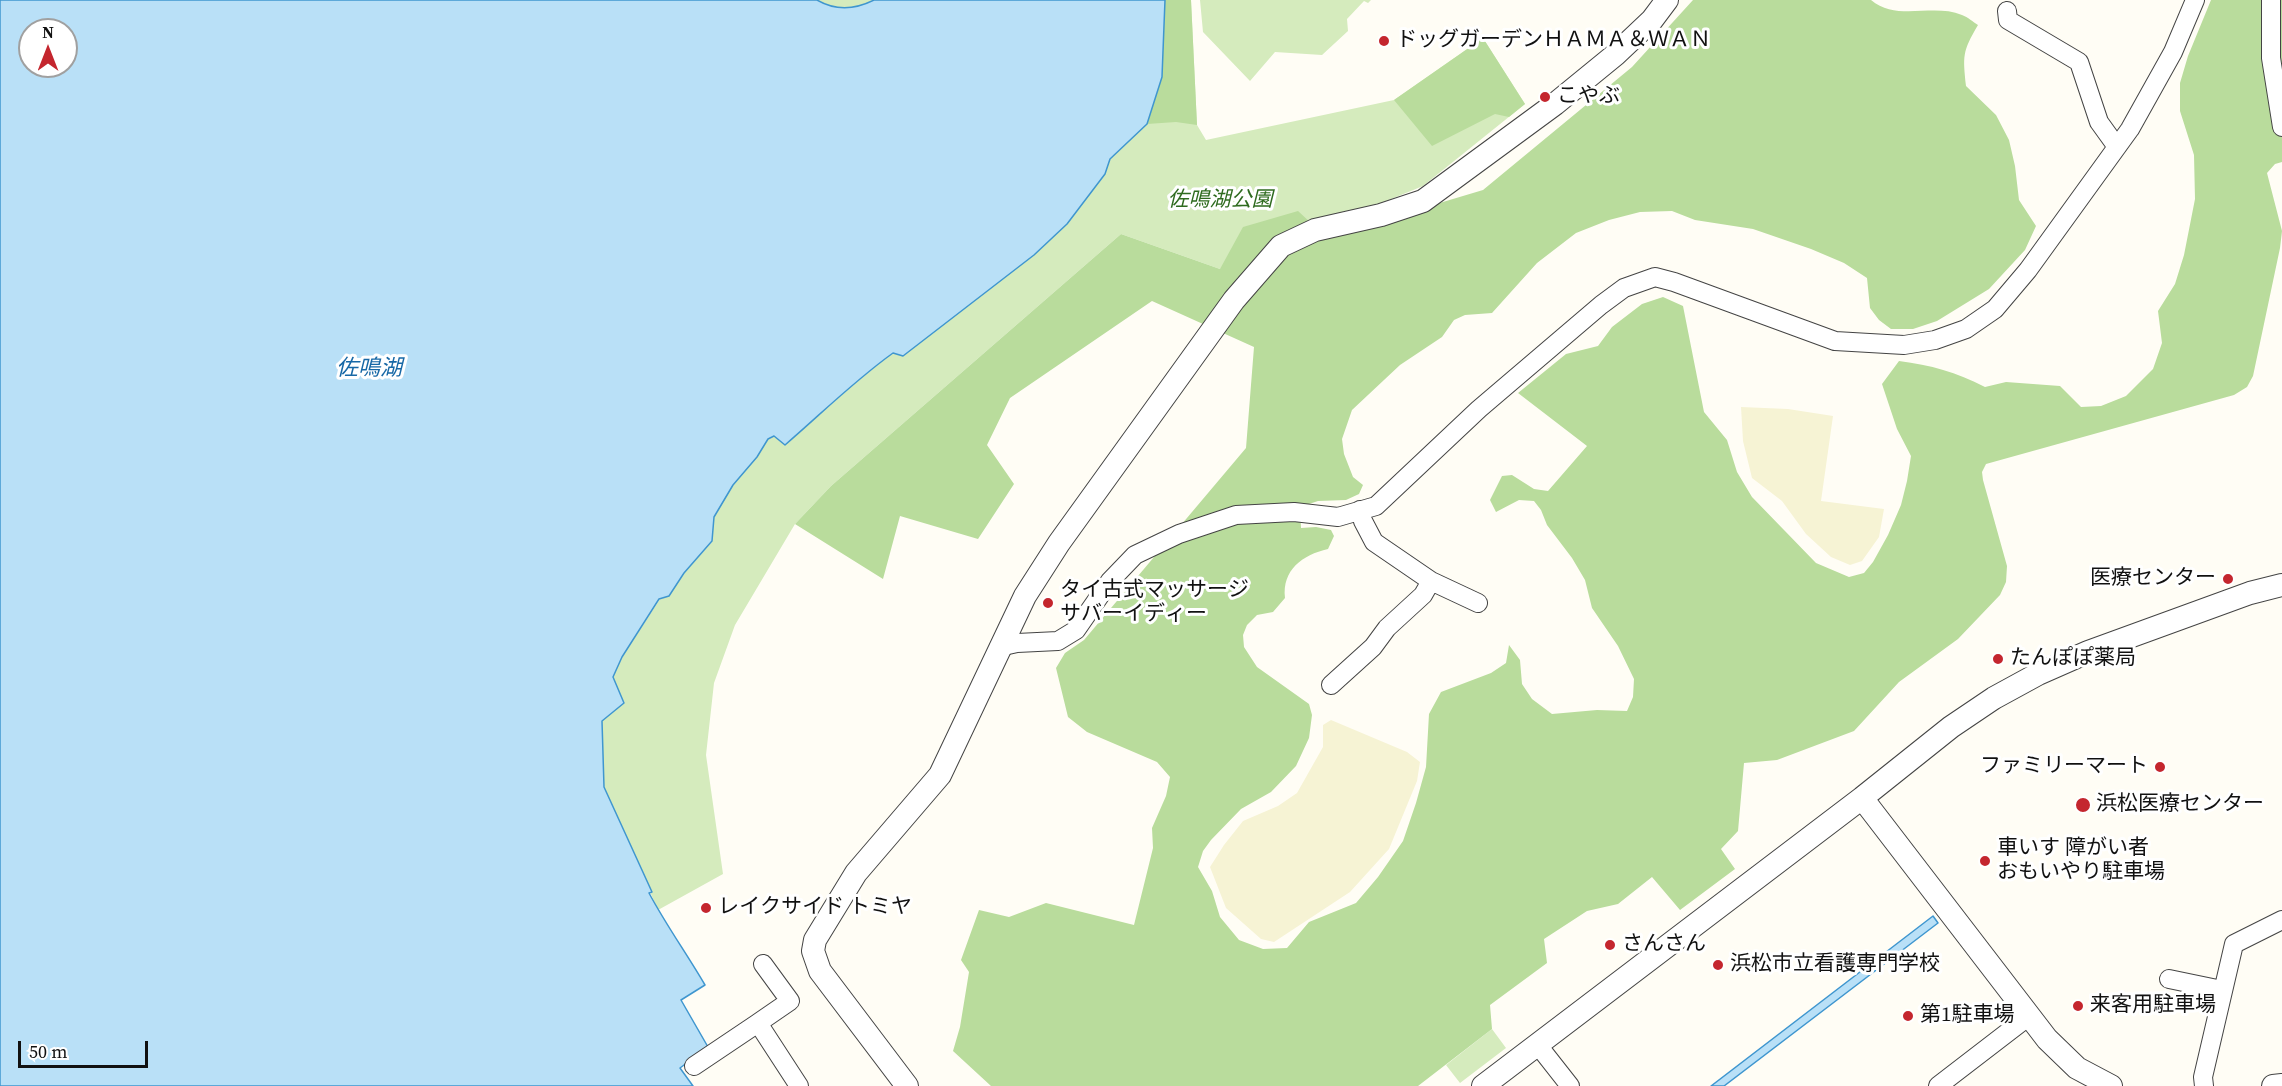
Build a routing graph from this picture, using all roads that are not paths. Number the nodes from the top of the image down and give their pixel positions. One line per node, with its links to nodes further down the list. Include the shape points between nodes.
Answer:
1 (1667, 0): 11 (street, via 1652,20 1598,69 1423,201 1315,230 1281,246 1234,300 1059,543 1024,596)
2 (2195, 0): 6 (street, via 2172,52)
3 (2271, 0): 5 (street, via 2271,58)
4 (2007, 11): 6 (street, via 2008,20 2079,62 2099,122)
5 (2282, 127)
6 (2117, 147): 7 (street, via 2028,270 1995,309 1966,329 1904,345 1835,341 1654,277 1624,288 1601,305 1479,409 1376,506)
7 (1360, 510): 8 (street, via 1374,542); 11 (street, via 1338,517 1294,512 1236,515 1179,534 1136,555 1110,581 1076,630 1058,641)
8 (1431, 581): 10 (street); 12 (street, via 1423,595 1387,628 1373,647)
9 (2282, 585): 13 (street, via 2088,652 2038,674 1951,727)
10 (1478, 603)
11 (999, 647): 24 (street, via 940,775 856,873 815,940 815,961 820,971)
12 (1331, 685)
13 (1862, 798): 18 (street); 20 (street)
14 (2282, 920): 17 (street, via 2234,945)
15 (763, 964): 19 (street, via 790,1002)
16 (2169, 979): 17 (street)
17 (2222, 990): 29 (street)
18 (2029, 1016): 27 (street); 28 (street, via 2077,1068)
19 (758, 1023): 21 (street); 23 (street)
20 (1537, 1044): 25 (street); 26 (street)
21 (694, 1066)
22 (2282, 1085): 30 (street)
23 (798, 1086)
24 (907, 1086)
25 (1483, 1086)
26 (1570, 1086)
27 (1938, 1086)
28 (2111, 1086)
29 (2204, 1086)
30 (2273, 1086)

